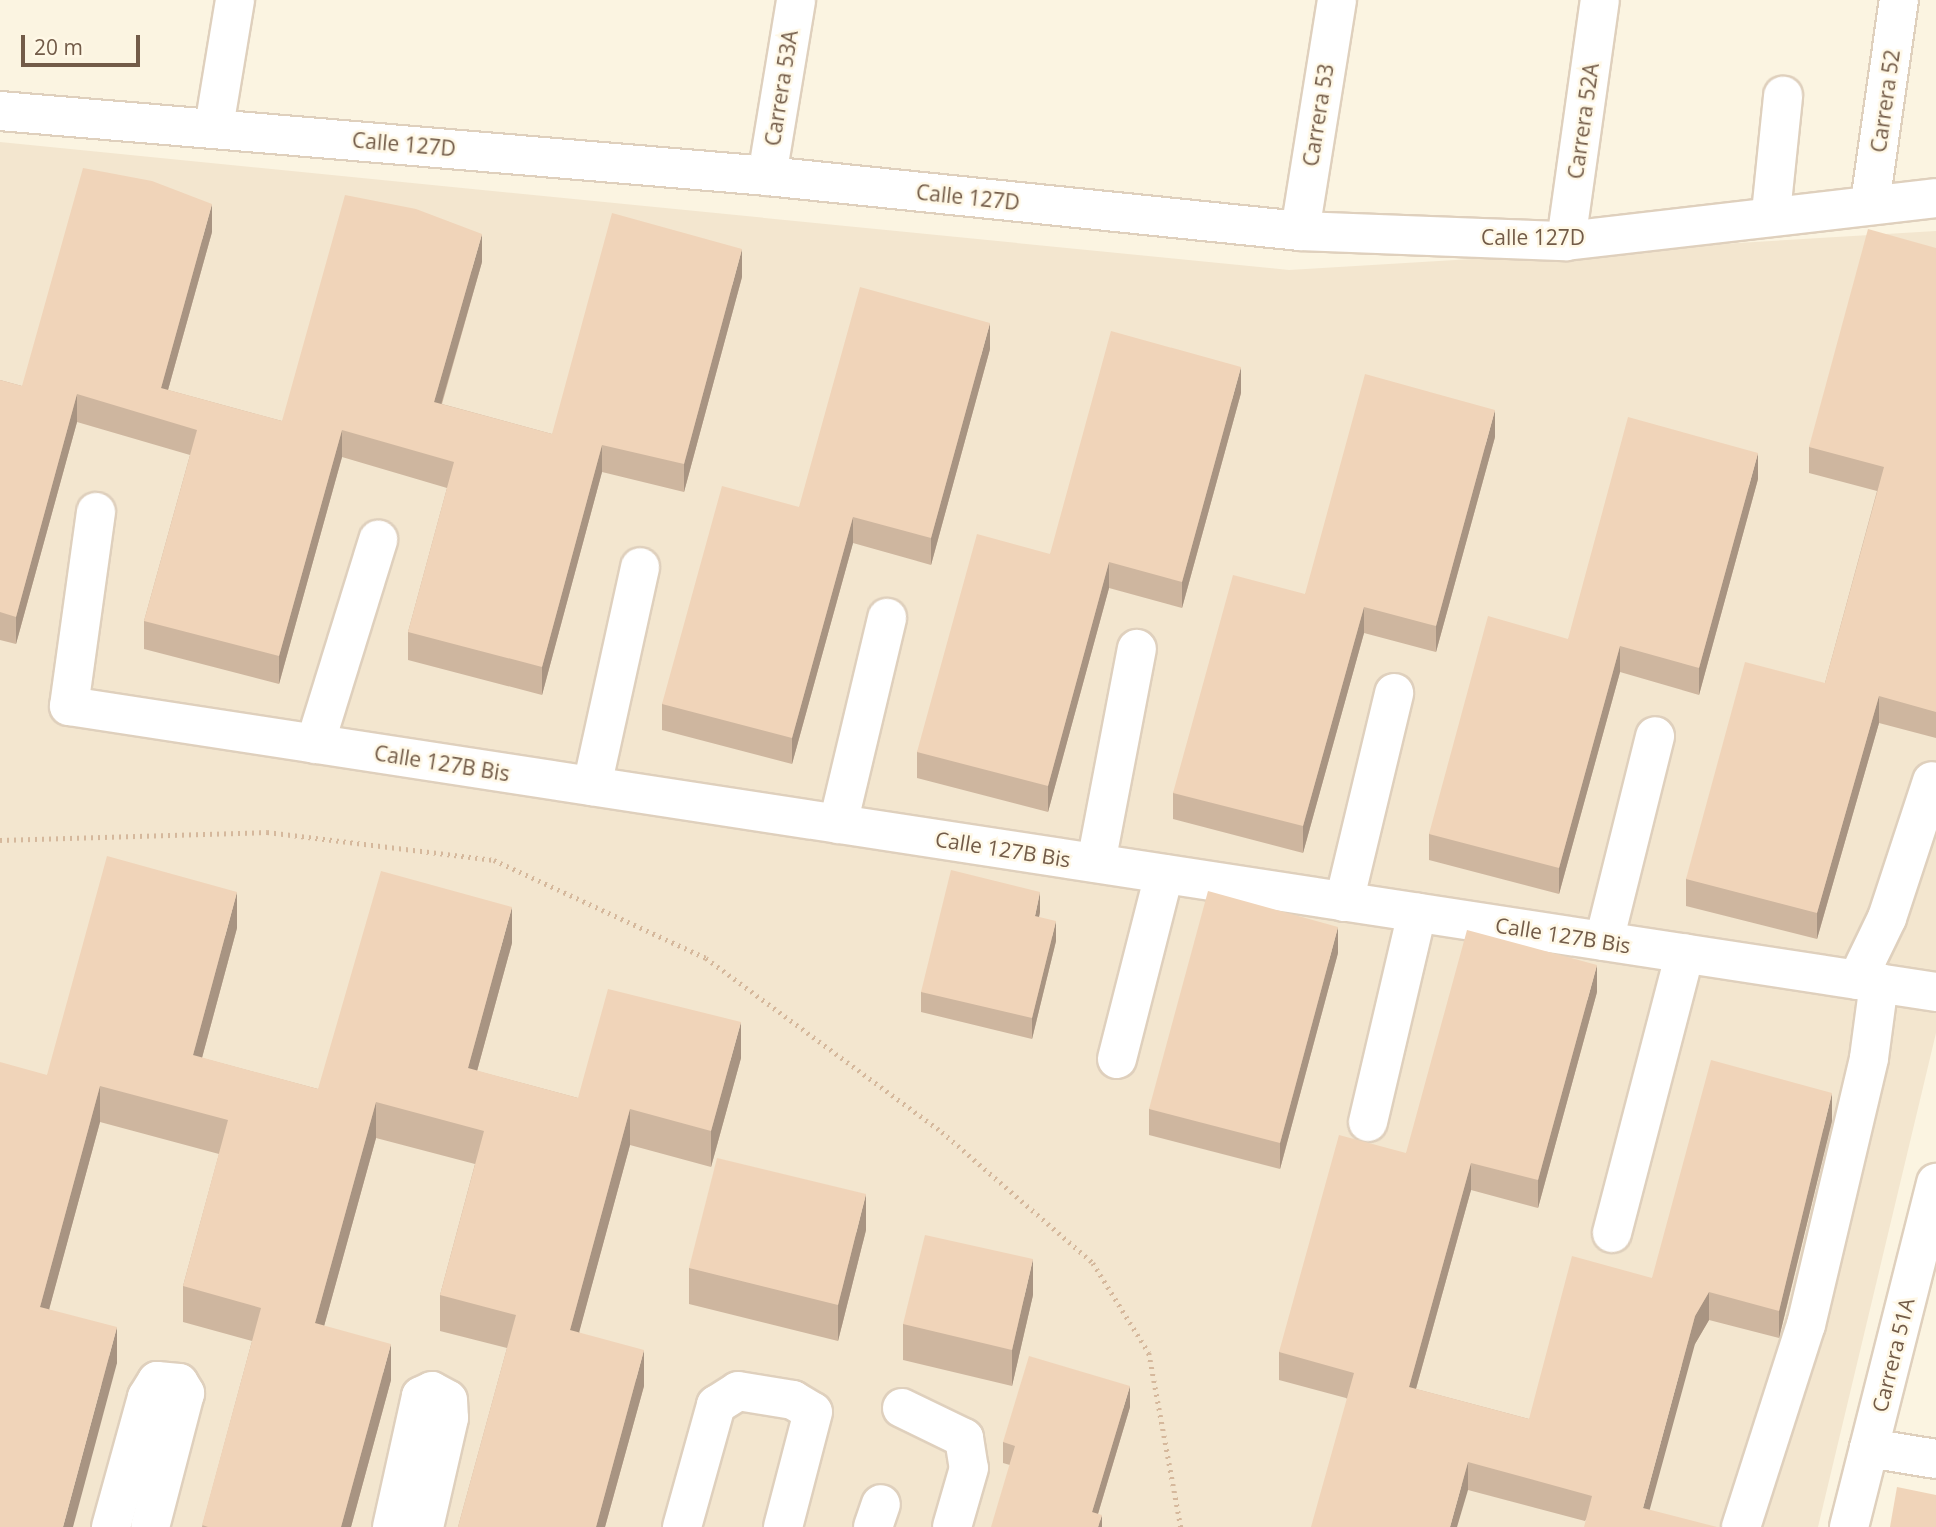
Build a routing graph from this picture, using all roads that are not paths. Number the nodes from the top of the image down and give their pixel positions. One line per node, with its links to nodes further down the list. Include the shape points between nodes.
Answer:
1 (235, 0): 8 (street)
2 (796, 0): 9 (street, Carrera 53A)
3 (1337, 0): 13 (street, Carrera 53)
4 (1600, 0): 14 (street, Carrera 52A)
5 (1899, 0): 11 (street, Carrera 52)
6 (1783, 96): 12 (street)
7 (0, 111): 8 (street, Calle 127D)
8 (214, 127): 9 (street, Calle 127D)
9 (767, 176): 13 (street, Calle 127D)
10 (1936, 198): 11 (street, Calle 127D)
11 (1870, 203): 12 (street, Calle 127D)
12 (1771, 212): 14 (street, Calle 127D)
13 (1300, 231): 14 (street, Calle 127D)
14 (1566, 241)
15 (96, 512): 22 (street, Calle 127B Bis, via 69,706)
16 (378, 540): 22 (street)
17 (640, 567): 24 (street)
18 (887, 618): 25 (street)
19 (1137, 649): 26 (street)
20 (1394, 693): 28 (street)
21 (1655, 736): 30 (street)
22 (315, 744): 24 (street, Calle 127B Bis)
23 (1932, 781): 32 (street)
24 (592, 786): 25 (street, Calle 127B Bis)
25 (838, 824): 26 (street, Calle 127B Bis)
26 (1096, 863): 27 (street, Calle 127B Bis)
27 (1164, 874): 28 (street, Calle 127B Bis); 34 (street)
28 (1344, 902): 29 (street, Calle 127B Bis)
29 (1418, 913): 30 (street, Calle 127B Bis); 35 (street)
30 (1604, 941): 31 (street, Calle 127B Bis)
31 (1685, 953): 32 (street, Calle 127B Bis); 37 (street)
32 (1868, 982): 33 (street, Calle 127B Bis); 48 (street, via 1869,1058 1806,1325)
33 (1936, 992)
34 (1117, 1059)
35 (1368, 1122)
36 (1936, 1183): 39 (street, Carrera 51A)
37 (1612, 1233)
38 (902, 1408): 47 (street, via 964,1438 969,1468)
39 (1869, 1448): 40 (street); 49 (street, Carrera 51A)
40 (1936, 1459)
41 (111, 1527): 42 (street, via 147,1397 157,1381 179,1383 185,1393)
42 (150, 1527)
43 (392, 1527): 44 (street, via 421,1396 432,1391 448,1400 449,1418)
44 (424, 1527)
45 (682, 1527): 46 (street, via 716,1405 738,1391 793,1400 813,1412)
46 (783, 1527)
47 (952, 1527)
48 (1741, 1527)
49 (1849, 1527)

